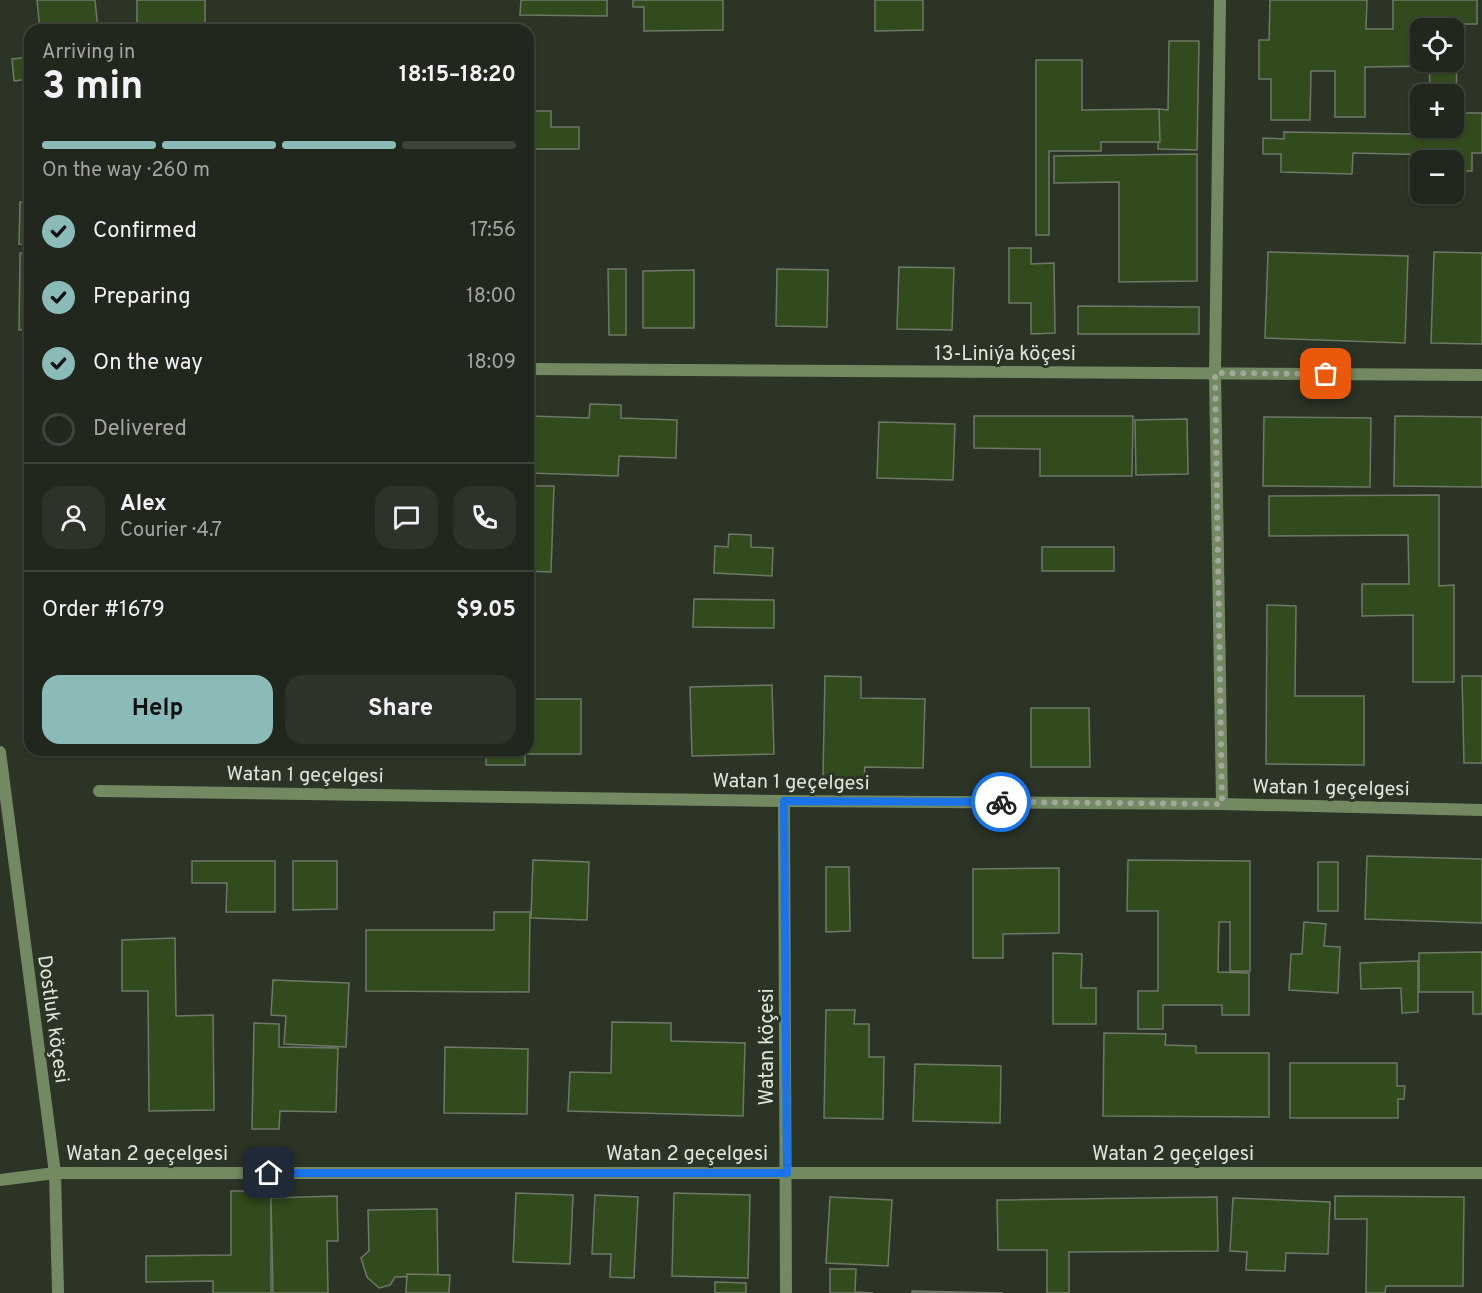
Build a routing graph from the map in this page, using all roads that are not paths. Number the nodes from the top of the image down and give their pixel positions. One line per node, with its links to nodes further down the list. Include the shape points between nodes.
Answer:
1 (1220, 0): 3 (street)
2 (534, 369): 3 (street, 13-Liniýa köçesi)
3 (1215, 373): 4 (street, 13-Liniýa köçesi); 8 (street)
4 (1482, 375)
5 (0, 752): 10 (street, Dostluk köçesi)
6 (99, 791): 7 (street, Watan 1 geçelgesi)
7 (784, 801): 8 (street, Watan 1 geçelgesi); 11 (street, Watan köçesi)
8 (1222, 804): 9 (street, Watan 1 geçelgesi)
9 (1482, 810)
10 (55, 1173): 11 (street, Watan 2 geçelgesi); 13 (street, Watan 2 geçelgesi); 14 (street, Dostluk köçesi)
11 (787, 1173): 12 (street, Watan 2 geçelgesi); 15 (street, Watan köçesi)
12 (1482, 1173)
13 (0, 1180)
14 (58, 1293)
15 (786, 1293)

